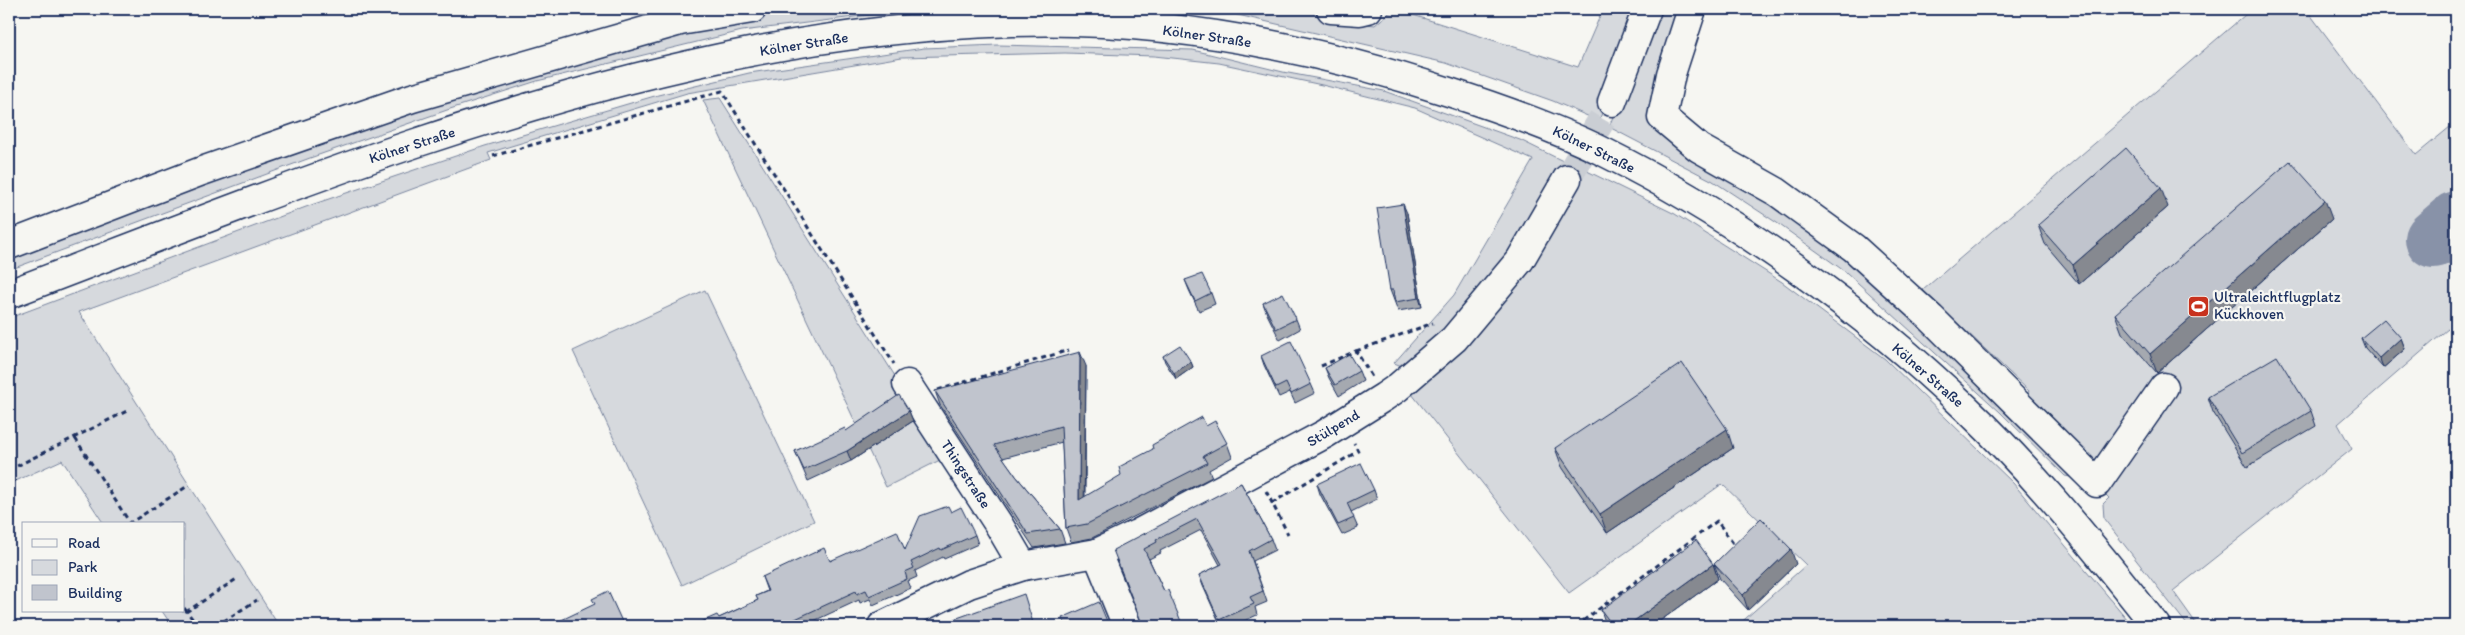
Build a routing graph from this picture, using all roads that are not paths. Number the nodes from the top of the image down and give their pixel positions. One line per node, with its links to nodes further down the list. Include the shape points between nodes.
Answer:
1 (752, 9): 6 (main road)
2 (1331, 9): 3 (main road)
3 (1368, 9)
4 (1647, 9): 7 (main road)
5 (1692, 9): 11 (main road, via 1671,74 1662,117 1699,148 1777,192 1854,248 1931,318 2097,483)
6 (678, 15): 9 (main road, via 412,98 202,171)
7 (1612, 102)
8 (1567, 179): 13 (main road, Stülpend, via 1520,260 1454,339 1391,392 1343,423 1256,471)
9 (9, 246)
10 (9, 294): 17 (main road, Kölner Straße, via 322,175 438,136 624,81 744,53 895,30 1017,22 1102,24 1215,36 1346,61 1508,112 1605,152 1723,219 1864,321 1965,407 2069,517)
11 (2164, 387)
12 (911, 390): 14 (main road, Thingstraße, via 1000,525)
13 (1097, 553): 14 (main road); 16 (main road)
14 (1023, 566): 15 (main road, via 969,584)
15 (882, 626)
16 (1127, 626)
17 (2156, 626)

